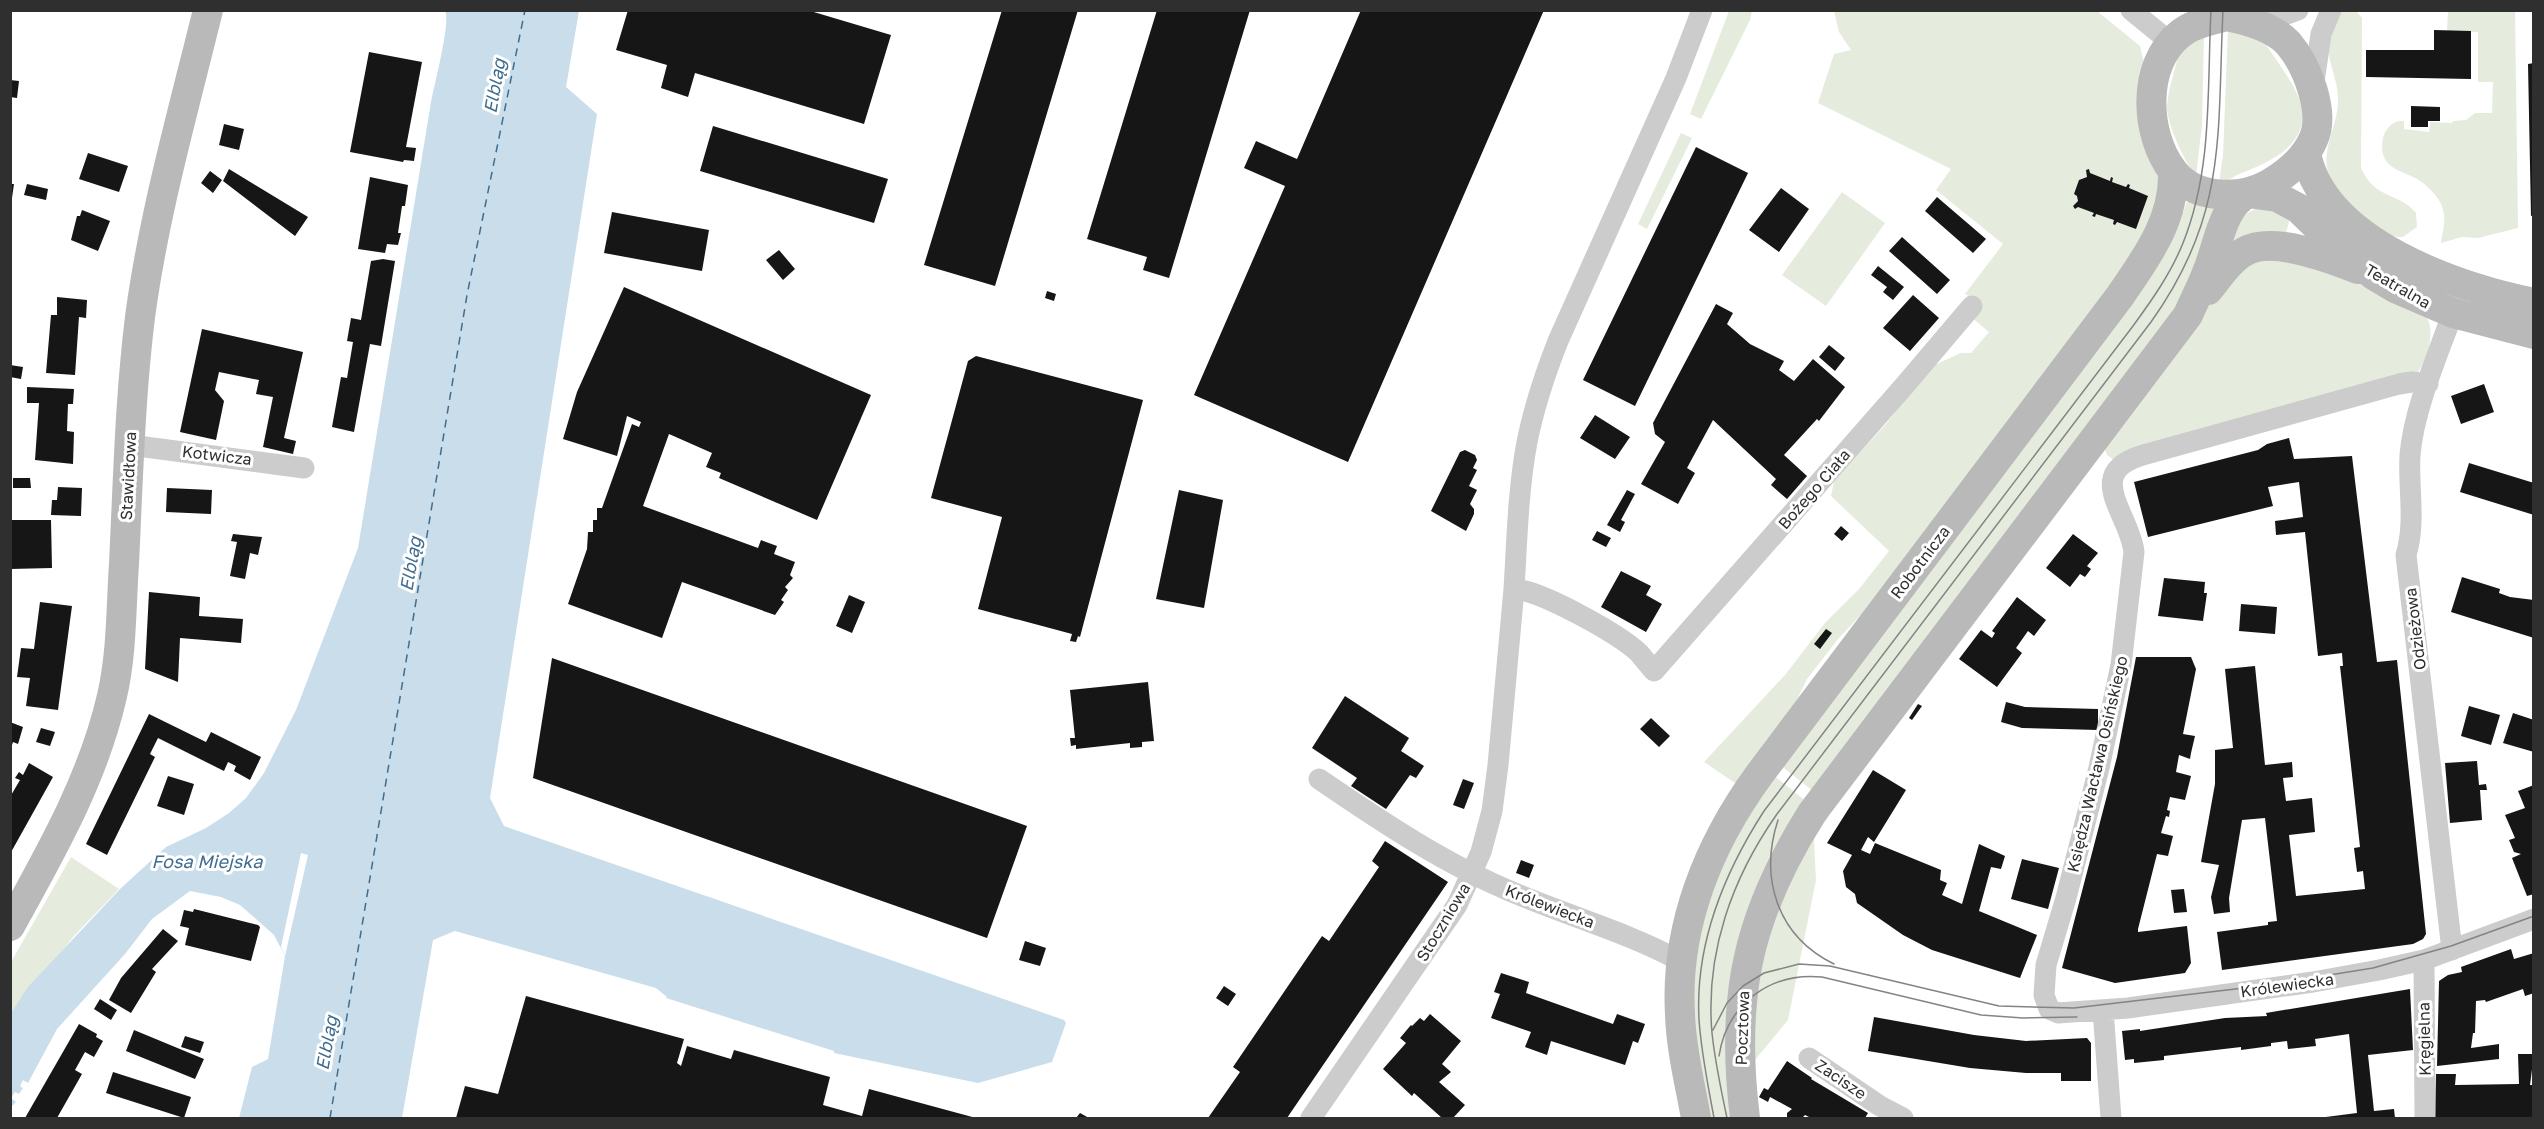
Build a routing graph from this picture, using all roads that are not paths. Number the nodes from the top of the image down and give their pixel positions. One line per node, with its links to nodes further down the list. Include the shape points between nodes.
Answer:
1 (208, 10): 20 (main road, Stawidłowa, via 153,236 140,319)
2 (1702, 10): 22 (street, via 1543,383 1522,474)
3 (2131, 10): 7 (street)
4 (2331, 10): 8 (street, via 2321,34)
5 (2236, 16): 6 (main road); 7 (main road, via 2192,27)
6 (2285, 20): 8 (main road)
7 (2170, 42): 10 (main road, via 2156,72 2151,105 2152,121)
8 (2313, 93): 9 (main road, via 2318,122)
9 (2306, 153): 11 (main road, via 2292,169); 13 (main road, Teatralna, via 2321,192 2344,217 2393,252)
10 (2173, 171): 11 (main road, via 2211,194); 29 (main road, Robotnicza, via 2172,198 2163,228 2120,296 1732,814 1695,897)
11 (2248, 193): 12 (main road, Teatralna, via 2277,197 2298,208); 17 (main road, via 2225,219 2209,269)
12 (2374, 276): 16 (main road, Teatralna); 17 (main road, via 2287,248 2260,246 2237,256)
13 (2462, 285): 14 (main road, Teatralna); 16 (street, Odzieżowa)
14 (2534, 303)
15 (1972, 306): 22 (street, Bożego Ciała, via 1654,671 1638,653 1609,633 1538,594)
16 (2453, 313): 18 (main road, Teatralna); 19 (street, Odzieżowa)
17 (2188, 315): 35 (main road, Pocztowa, via 1812,813 1777,872 1753,938 1739,1019)
18 (2534, 334)
19 (2428, 384): 27 (street, Odzieżowa, via 2410,455 2412,538 2406,555); 30 (street, Księdza Wacława Osińskiego, via 2400,384 2130,458 2115,471 2111,489 2133,539 2134,552 2121,665 2093,790 2046,965)
20 (130, 445): 21 (street, Kotwicza); 26 (main road, Stawidłowa, via 120,634 112,695 85,781 66,825)
21 (304, 468)
22 (1516, 589): 24 (street, via 1492,811)
23 (1319, 779): 24 (street, Stoczniowa, via 1396,831)
24 (1472, 872): 29 (street, Królewiecka, via 1515,894); 33 (street, Stoczniowa, via 1423,957)
25 (2534, 920): 27 (street, Królewiecka)
26 (10, 926)
27 (2452, 950): 28 (street, Królewiecka)
28 (2424, 960): 31 (street, Królewiecka, via 2313,982); 38 (street, Kręgielna)
29 (1682, 962): 34 (main road, via 1682,1036)
30 (2044, 995): 31 (street, Królewiecka, via 2049,1009 2058,1013)
31 (2103, 1010): 37 (street)
32 (1809, 1058): 36 (street, Zacisze)
33 (1311, 1119)
34 (1696, 1119)
35 (1745, 1119)
36 (1904, 1119)
37 (2111, 1119)
38 (2425, 1119)

